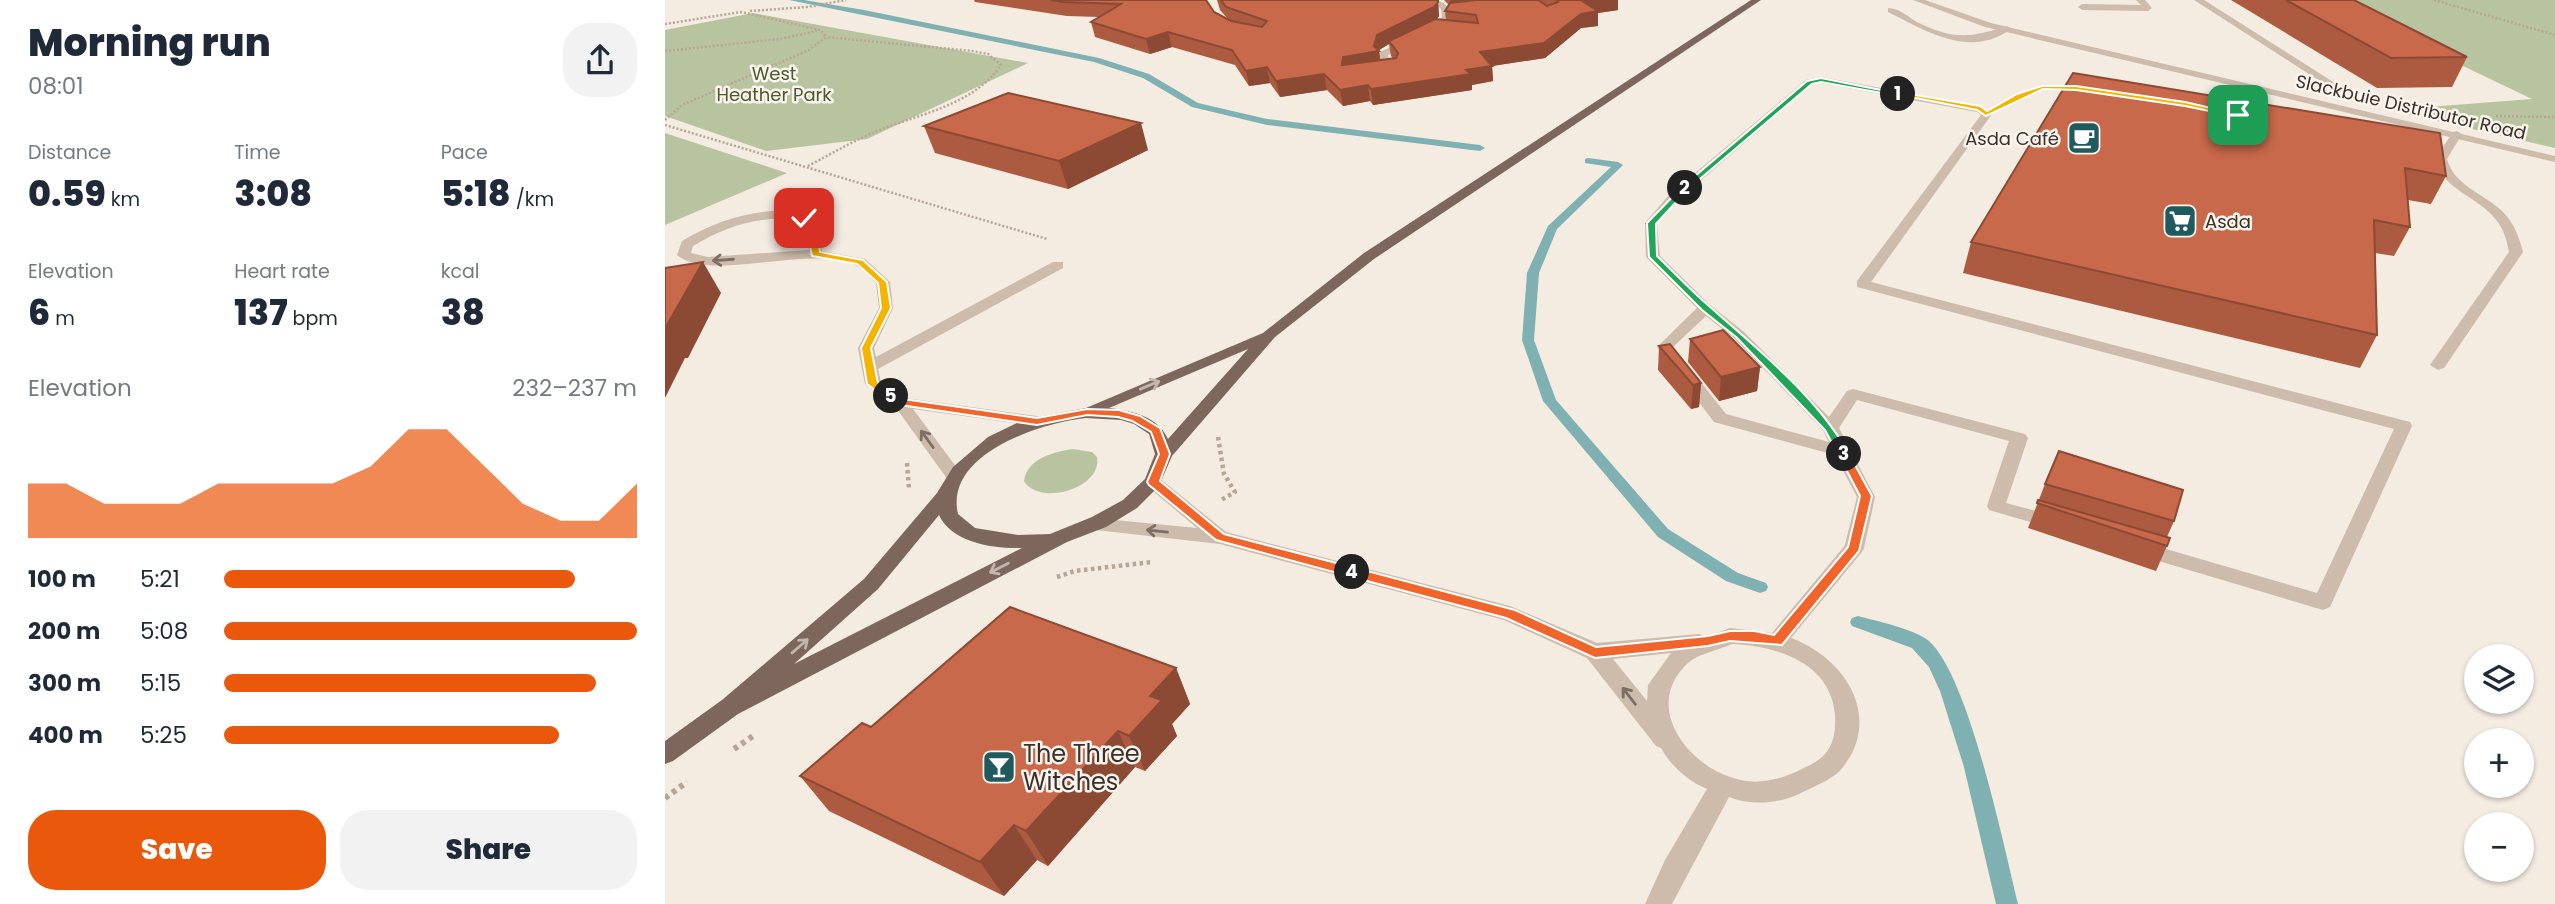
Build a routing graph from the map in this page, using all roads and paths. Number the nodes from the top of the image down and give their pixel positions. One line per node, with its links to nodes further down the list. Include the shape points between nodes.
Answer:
1 (846, 0): 12 (path)
2 (1435, 0): 13 (street)
3 (1757, 0): 35 (main road, via 1369,257)
4 (1917, 0): 8 (street, Slackbuie Distributor Road)
5 (2140, 0): 9 (street, via 2148,8)
6 (2198, 0): 26 (street)
7 (2434, 0): 21 (path)
8 (1931, 3): 18 (street, Slackbuie Distributor Road)
9 (2083, 7)
10 (1891, 10): 14 (street)
11 (1456, 11): 13 (street)
12 (741, 12): 15 (path); 19 (path)
13 (1445, 12): 17 (street)
14 (1913, 23): 16 (street); 18 (street, via 1970,41)
15 (665, 24)
16 (1897, 26)
17 (1437, 29): 20 (street); 24 (street, via 1390,48 1383,54 1393,70)
18 (2007, 29): 29 (street, Slackbuie Distributor Road)
19 (821, 30): 22 (path); 23 (path)
20 (1449, 31)
21 (2555, 35)
22 (826, 37): 28 (path, via 809,50 691,100); 31 (path, via 972,51 988,54 1001,65 998,74 963,97 875,132)
23 (665, 51)
24 (1371, 74)
25 (2076, 88): 27 (path, via 2042,88)
26 (2344, 92)
27 (1986, 114): 34 (street, via 1980,108 1821,80 1810,82 1673,198 1651,223 1653,257); 50 (street, via 1862,284 2404,426 2323,602)
28 (665, 122): 31 (path)
29 (2457, 134): 30 (street, Slackbuie Distributor Road); 36 (street, via 2444,153 2442,166 2497,213 2508,227 2516,252)
30 (2555, 159)
31 (806, 167): 33 (path, via 1063,244 1066,258)
32 (815, 254): 32 (street, one-way to 32, via 708,261 684,255 688,244 712,228 739,218 777,214 804,218); 37 (street, via 860,262 883,282 886,308 866,348)
33 (1058, 265): 37 (street)
34 (1705, 308): 41 (street, via 1739,335); 42 (street, via 1665,347 1720,418)
35 (1270, 334): 39 (main road, one-way to 35); 43 (main road)
36 (2438, 365)
37 (869, 367): 38 (street, via 873,384)
38 (900, 402): 40 (street); 45 (street, one-way to 38)
39 (1087, 412): 40 (main road); 43 (main road, via 1136,418 1156,430)
40 (1037, 421): 45 (main road, via 984,447)
41 (1830, 428): 42 (street); 47 (street, via 1853,394 2019,438 1996,506)
42 (1842, 451): 52 (street, via 1866,496 1854,548)
43 (1164, 454): 44 (main road)
44 (1153, 482): 46 (main road, via 1130,504); 49 (street)
45 (950, 486): 48 (main road, via 949,517 969,534 1018,542); 54 (main road, one-way to 45, via 871,584)
46 (1094, 524): 48 (main road); 49 (street, one-way to 46)
47 (2074, 529)
48 (1060, 537): 54 (main road, one-way to 54)
49 (1220, 537): 53 (street, via 1510,614)
50 (2127, 544)
51 (1708, 641): 52 (street, via 1730,636); 53 (street); 55 (street, via 1685,652 1667,669 1657,691 1656,715)
52 (1777, 641): 57 (street, via 1803,652 1825,669 1841,691 1848,715 1846,739 1834,762 1814,779 1786,790 1754,793)
53 (1595, 652): 55 (street, one-way to 53)
54 (730, 707): 56 (main road)
55 (1664, 739): 57 (street, via 1688,766)
56 (665, 754)
57 (1722, 786): 58 (street)
58 (1658, 904)

